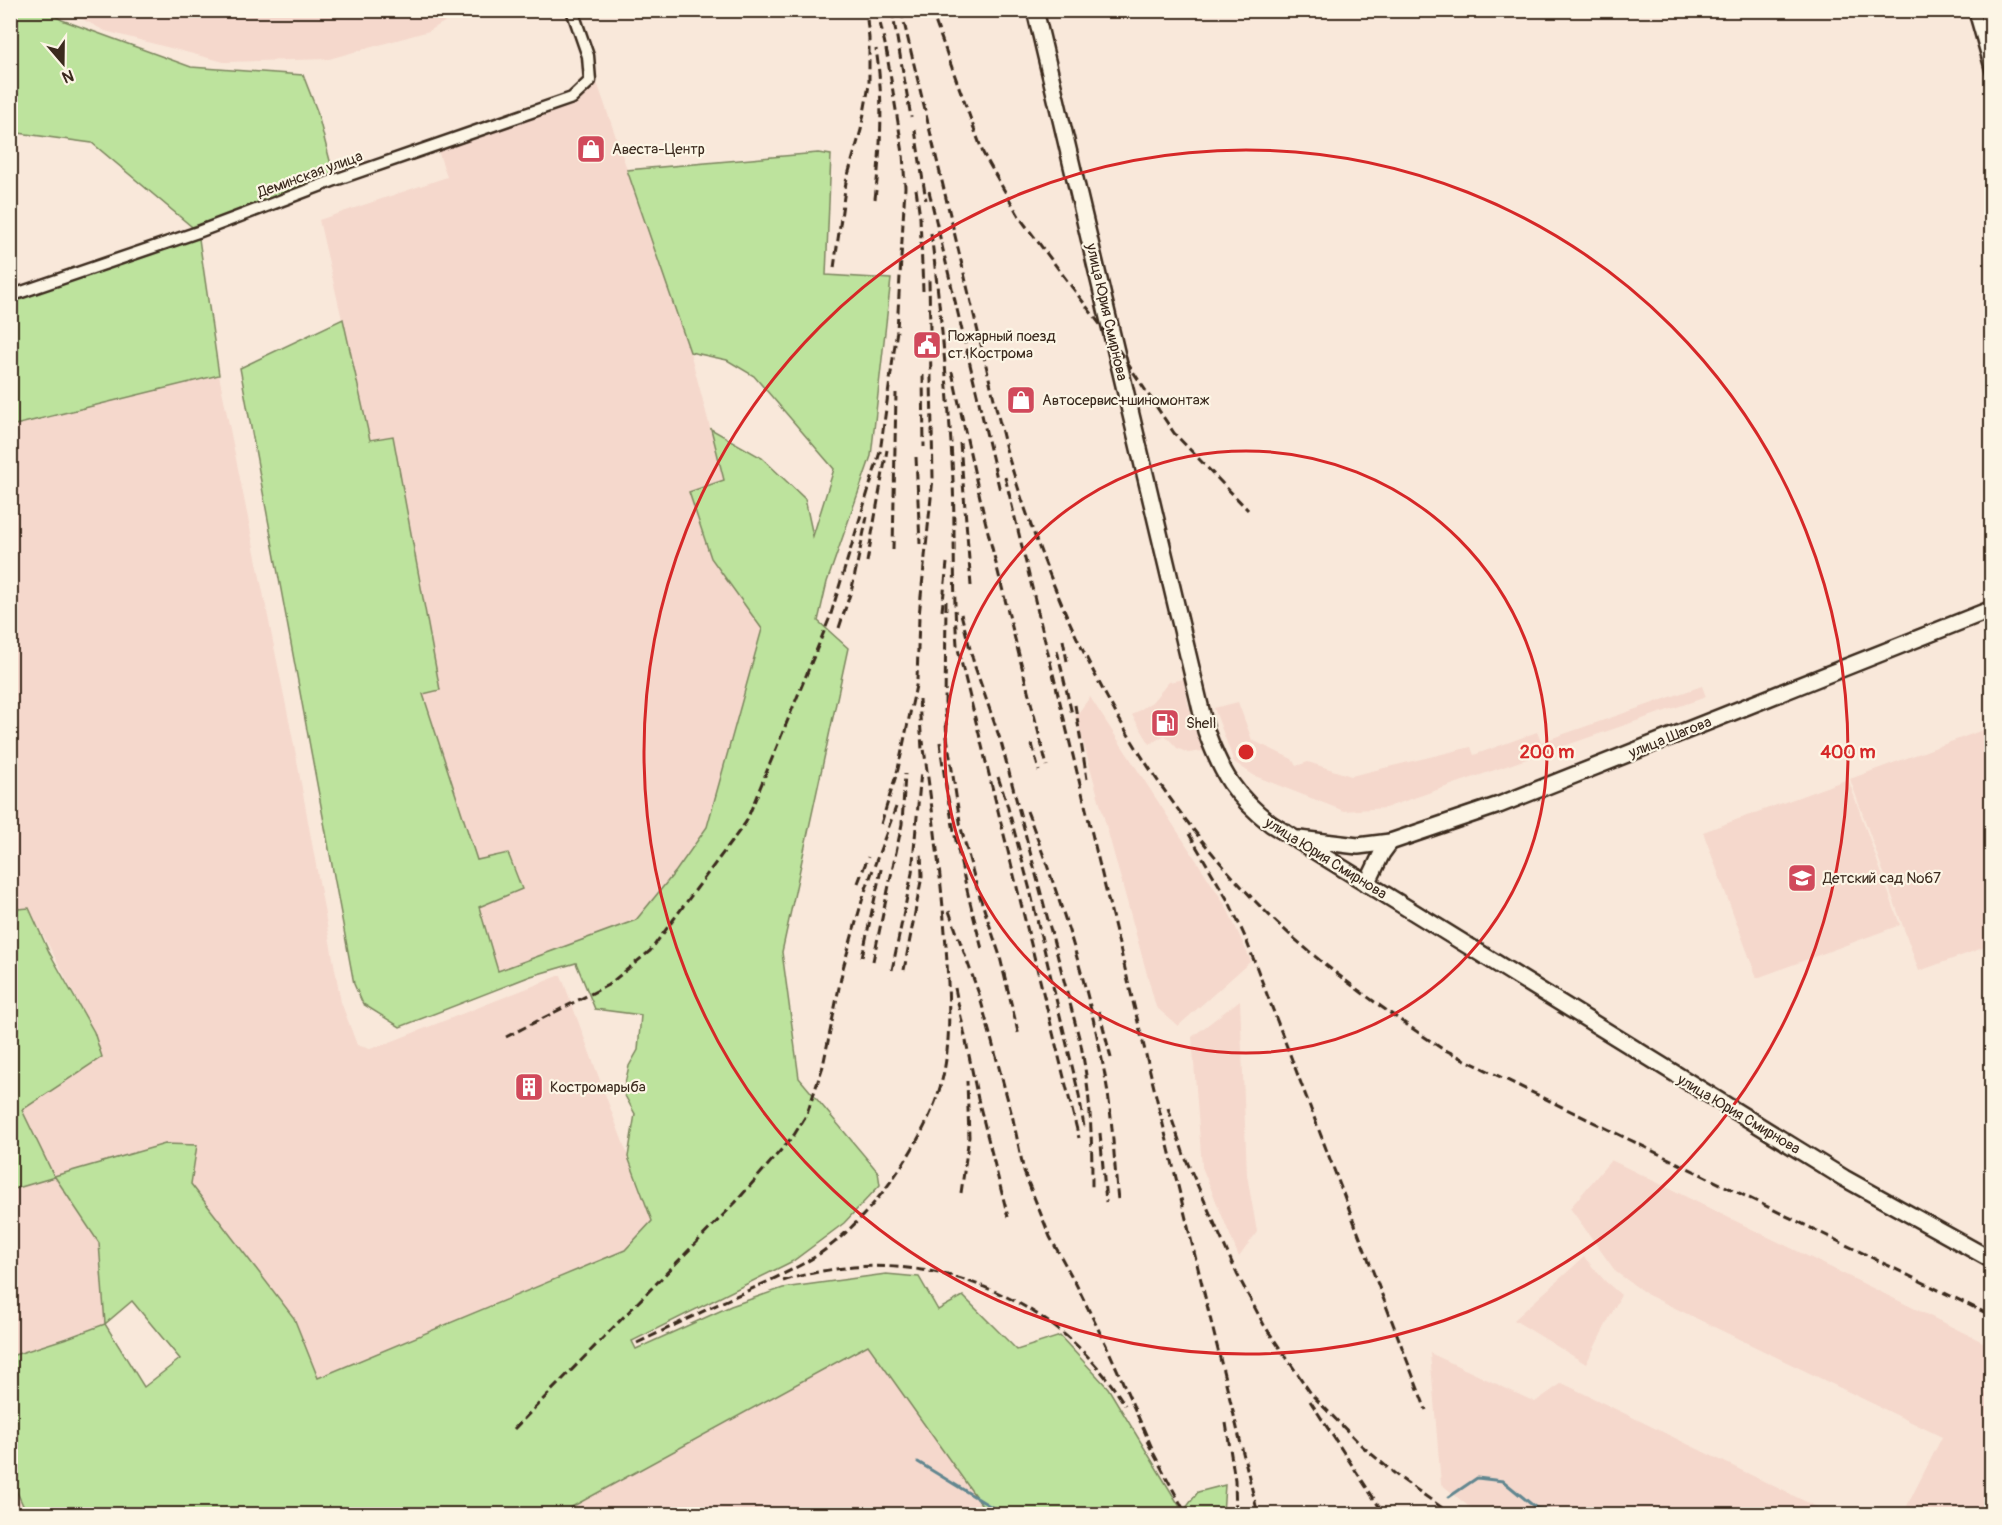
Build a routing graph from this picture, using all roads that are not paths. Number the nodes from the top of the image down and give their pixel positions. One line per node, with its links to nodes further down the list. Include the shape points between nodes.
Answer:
1 (572, 10): 5 (street, Деминская улица, via 588,56 590,81 573,98)
2 (1035, 10): 7 (main road, улица Юрия Смирнова, via 1206,731 1236,793)
3 (1974, 10): 4 (street)
4 (1992, 73)
5 (10, 296)
6 (1992, 609): 8 (main road, улица Шагова, via 1499,805)
7 (1293, 838): 8 (main road, улица Шагова, via 1358,846); 9 (main road, улица Юрия Смирнова)
8 (1390, 842): 9 (main road)
9 (1367, 884): 10 (main road, улица Юрия Смирнова, via 1835,1173)
10 (1992, 1260)

